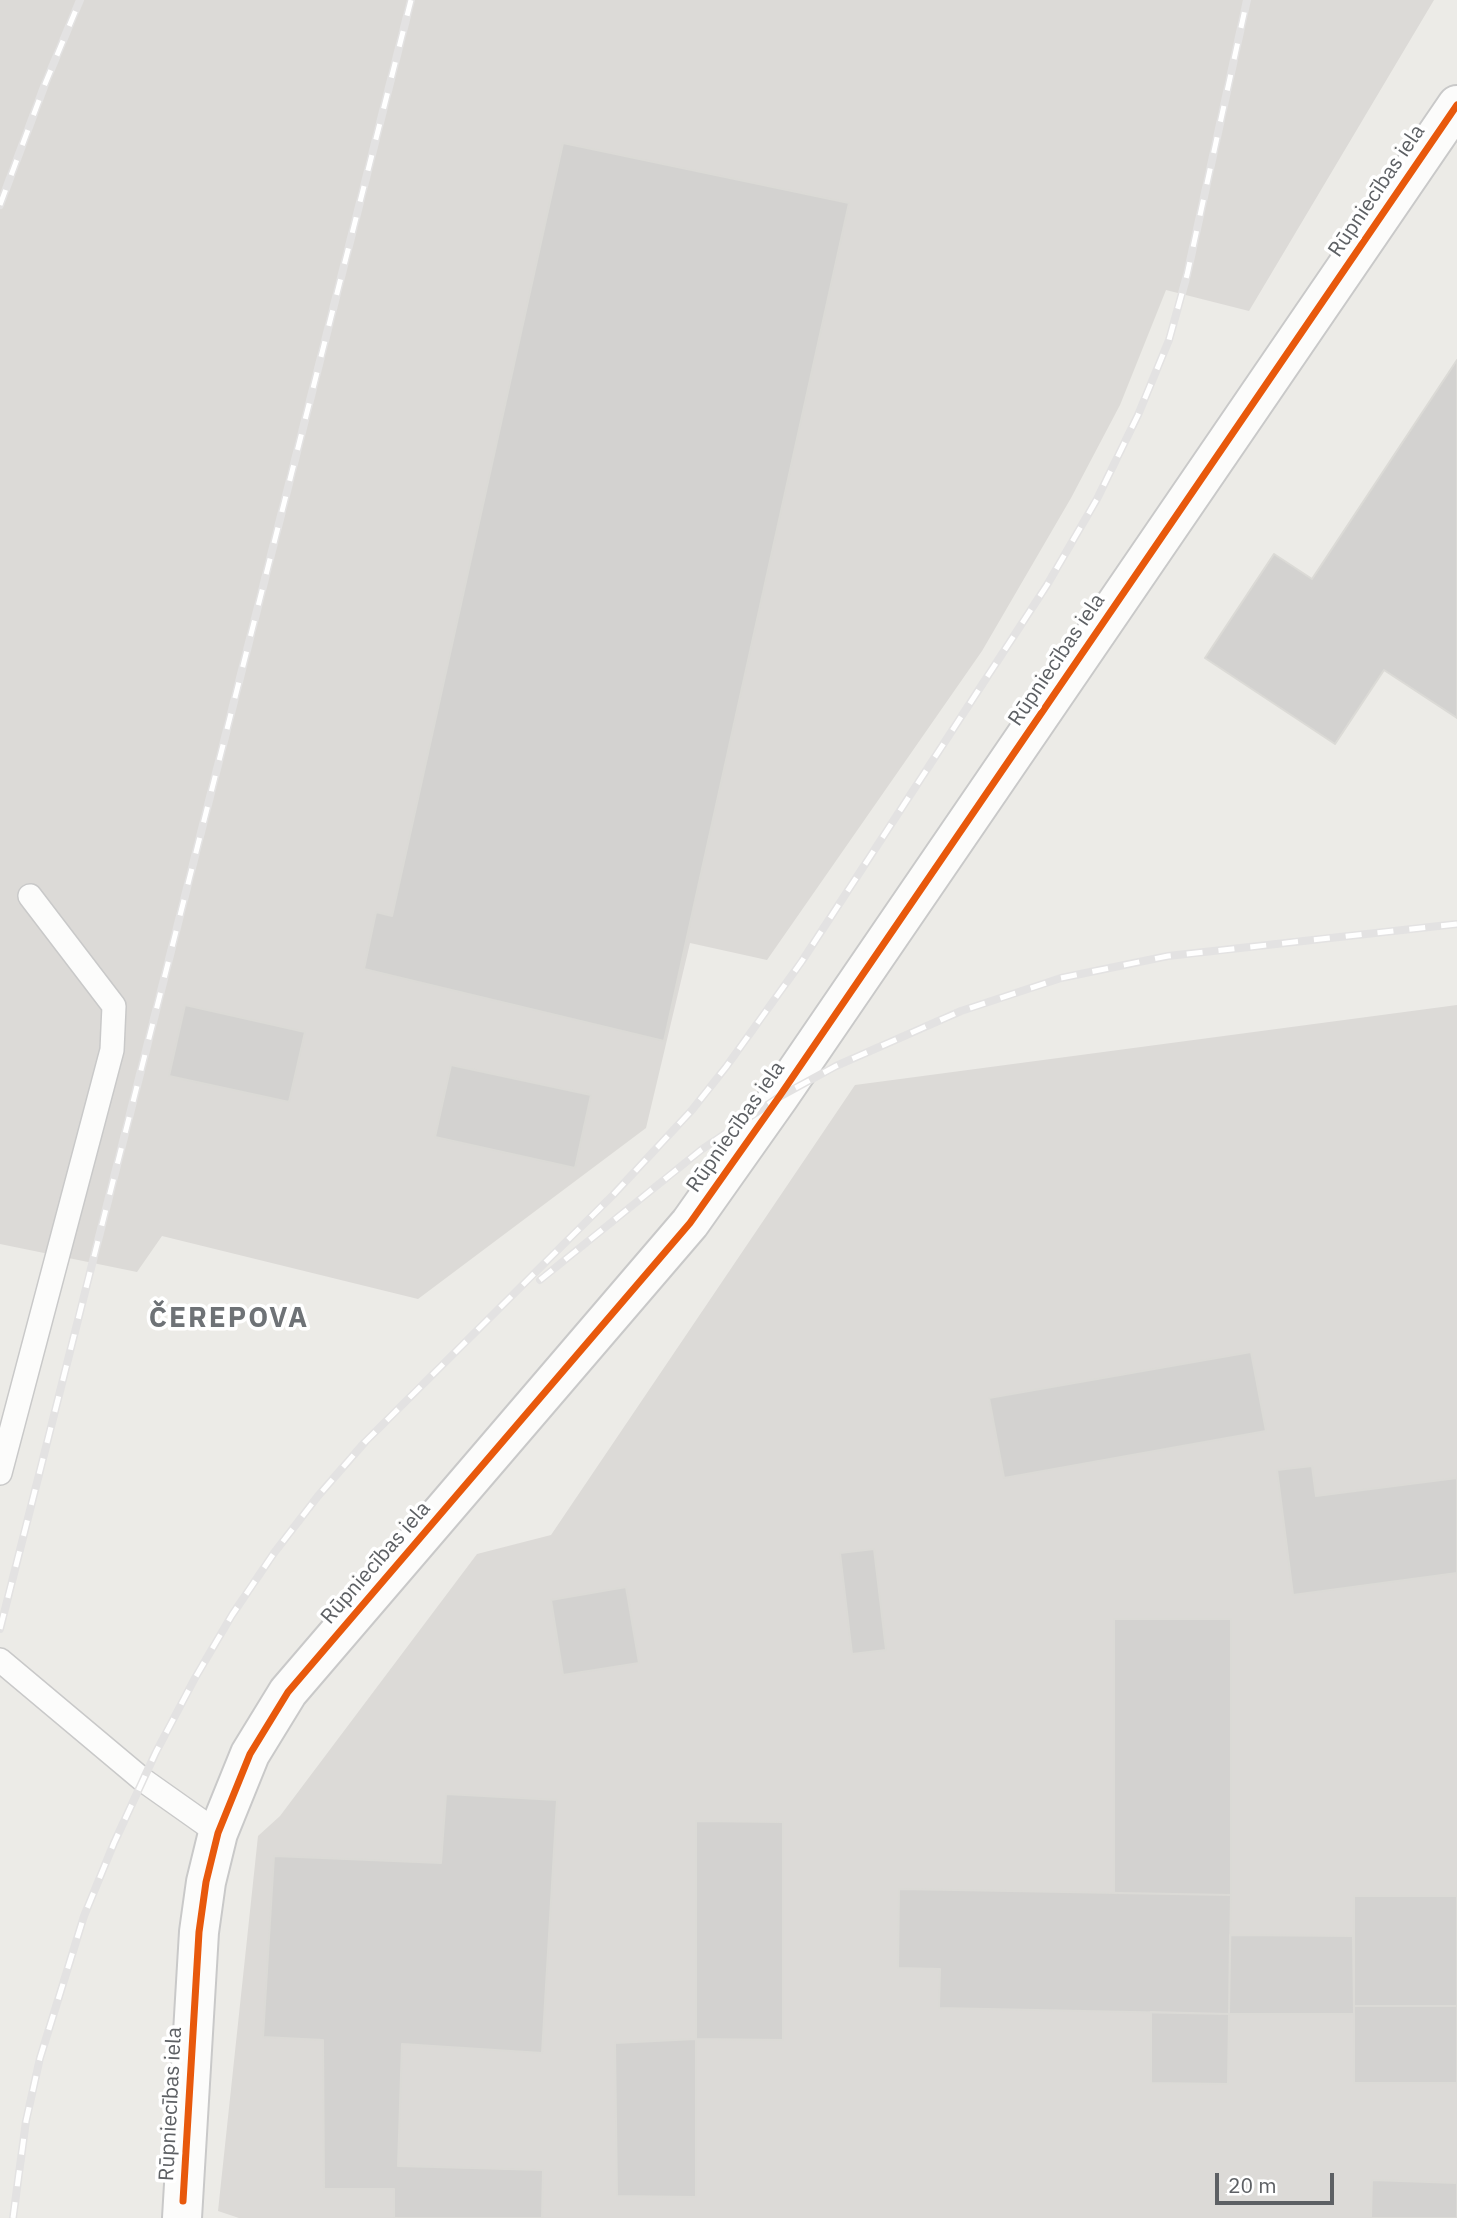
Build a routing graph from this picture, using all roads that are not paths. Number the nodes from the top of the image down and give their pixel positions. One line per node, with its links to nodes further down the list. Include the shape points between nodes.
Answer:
1 (1457, 105): 5 (street, Rūpniecības iela, via 690,1223 288,1692 250,1754)
2 (30, 896): 3 (lane, via 114,1006 112,1050)
3 (0, 1473)
4 (0, 1660): 5 (lane, via 143,1780)
5 (218, 1833): 6 (street, Rūpniecības iela, via 200,1932)
6 (182, 2218)

